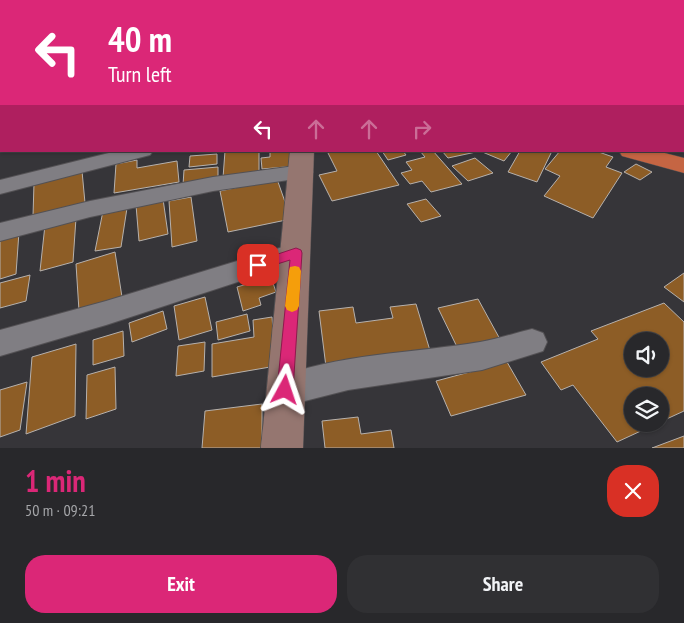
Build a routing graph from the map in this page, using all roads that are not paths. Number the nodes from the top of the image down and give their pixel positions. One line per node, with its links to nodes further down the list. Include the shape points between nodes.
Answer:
1 (139, 152): 5 (street)
2 (634, 152): 4 (highway)
3 (302, 161): 6 (street); 7 (main road)
4 (684, 166)
5 (0, 187)
6 (0, 232)
7 (296, 253): 9 (street); 10 (main road)
8 (532, 342): 10 (street, via 482,356 348,375)
9 (0, 343)
10 (285, 390): 11 (main road)
11 (282, 448)

